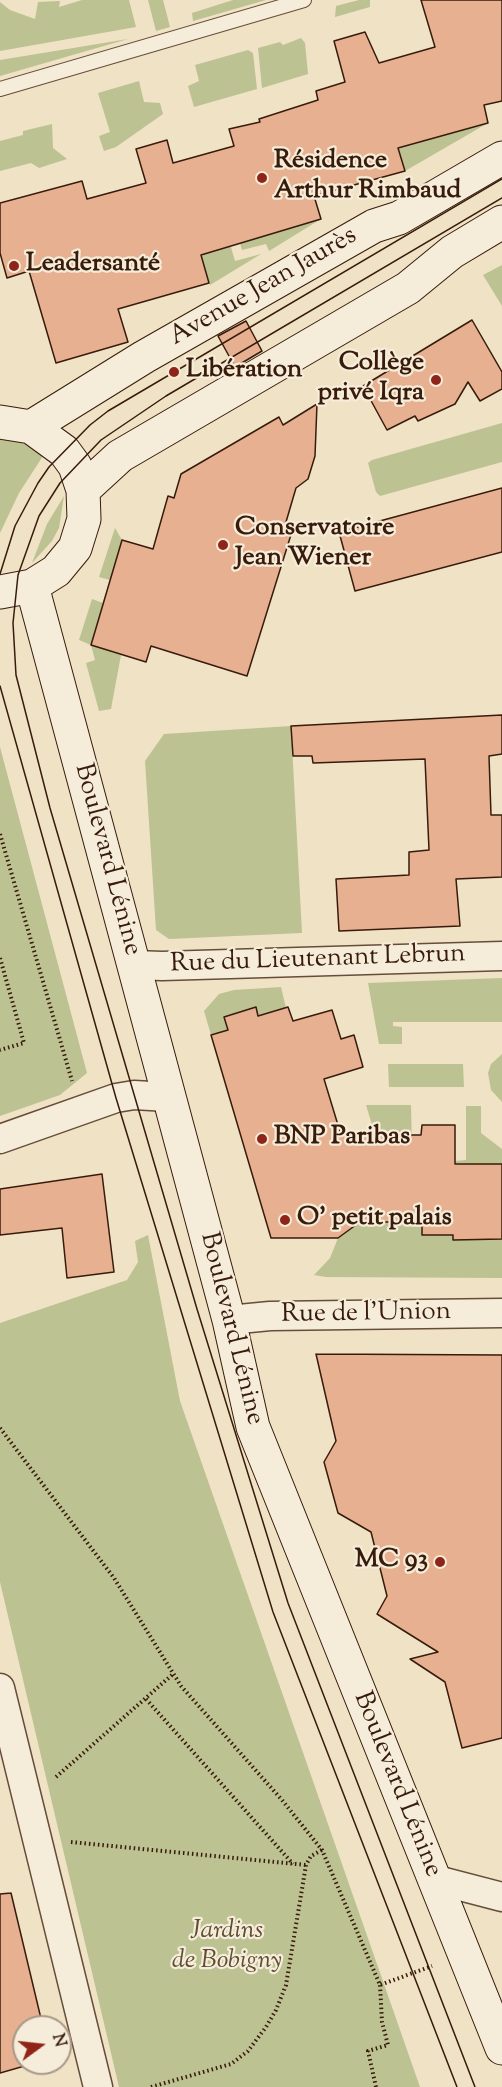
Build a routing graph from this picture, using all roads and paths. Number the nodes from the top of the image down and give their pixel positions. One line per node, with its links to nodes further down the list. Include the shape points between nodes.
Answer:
1 (304, 0): 2 (lane)
2 (0, 89)
3 (502, 158): 5 (street, Avenue Jean Jaurès)
4 (502, 222): 6 (street, via 452,252 408,288 120,456)
5 (16, 425): 6 (street, via 64,451 75,466)
6 (83, 490): 7 (street, via 84,519 75,548 56,571)
7 (32, 586): 8 (street); 12 (street, Boulevard Lénine)
8 (0, 592)
9 (0, 835): 15 (path)
10 (502, 956): 12 (street, Rue du Lieutenant Lebrun)
11 (0, 958): 13 (path, via 24,1044)
12 (134, 965): 14 (street, Boulevard Lénine)
13 (0, 1050)
14 (168, 1097): 15 (street, via 134,1095); 18 (street, Boulevard Lénine)
15 (80, 1111): 16 (street)
16 (0, 1139)
17 (502, 1313): 18 (street, Rue de l'Union)
18 (229, 1320): 28 (street, Boulevard Lénine, via 253,1427)
19 (0, 1428): 20 (path, via 114,1578)
20 (173, 1674): 22 (path); 25 (path)
21 (0, 1688): 23 (street)
22 (146, 1699): 23 (path); 26 (path)
23 (28, 1802): 24 (street)
24 (38, 1838): 26 (path); 34 (street)
25 (322, 1850): 27 (path, via 311,1856); 31 (path)
26 (293, 1864): 27 (path)
27 (306, 1865): 33 (path, via 286,1985 266,2026 248,2051 231,2064)
28 (433, 1879): 29 (street); 32 (street, Boulevard Lénine)
29 (502, 1897)
30 (435, 1964): 31 (path)
31 (380, 1985): 36 (path, via 388,2044 368,2051)
32 (502, 2048)
33 (165, 2085): 35 (path)
34 (98, 2087)
35 (151, 2087)
36 (376, 2087)

